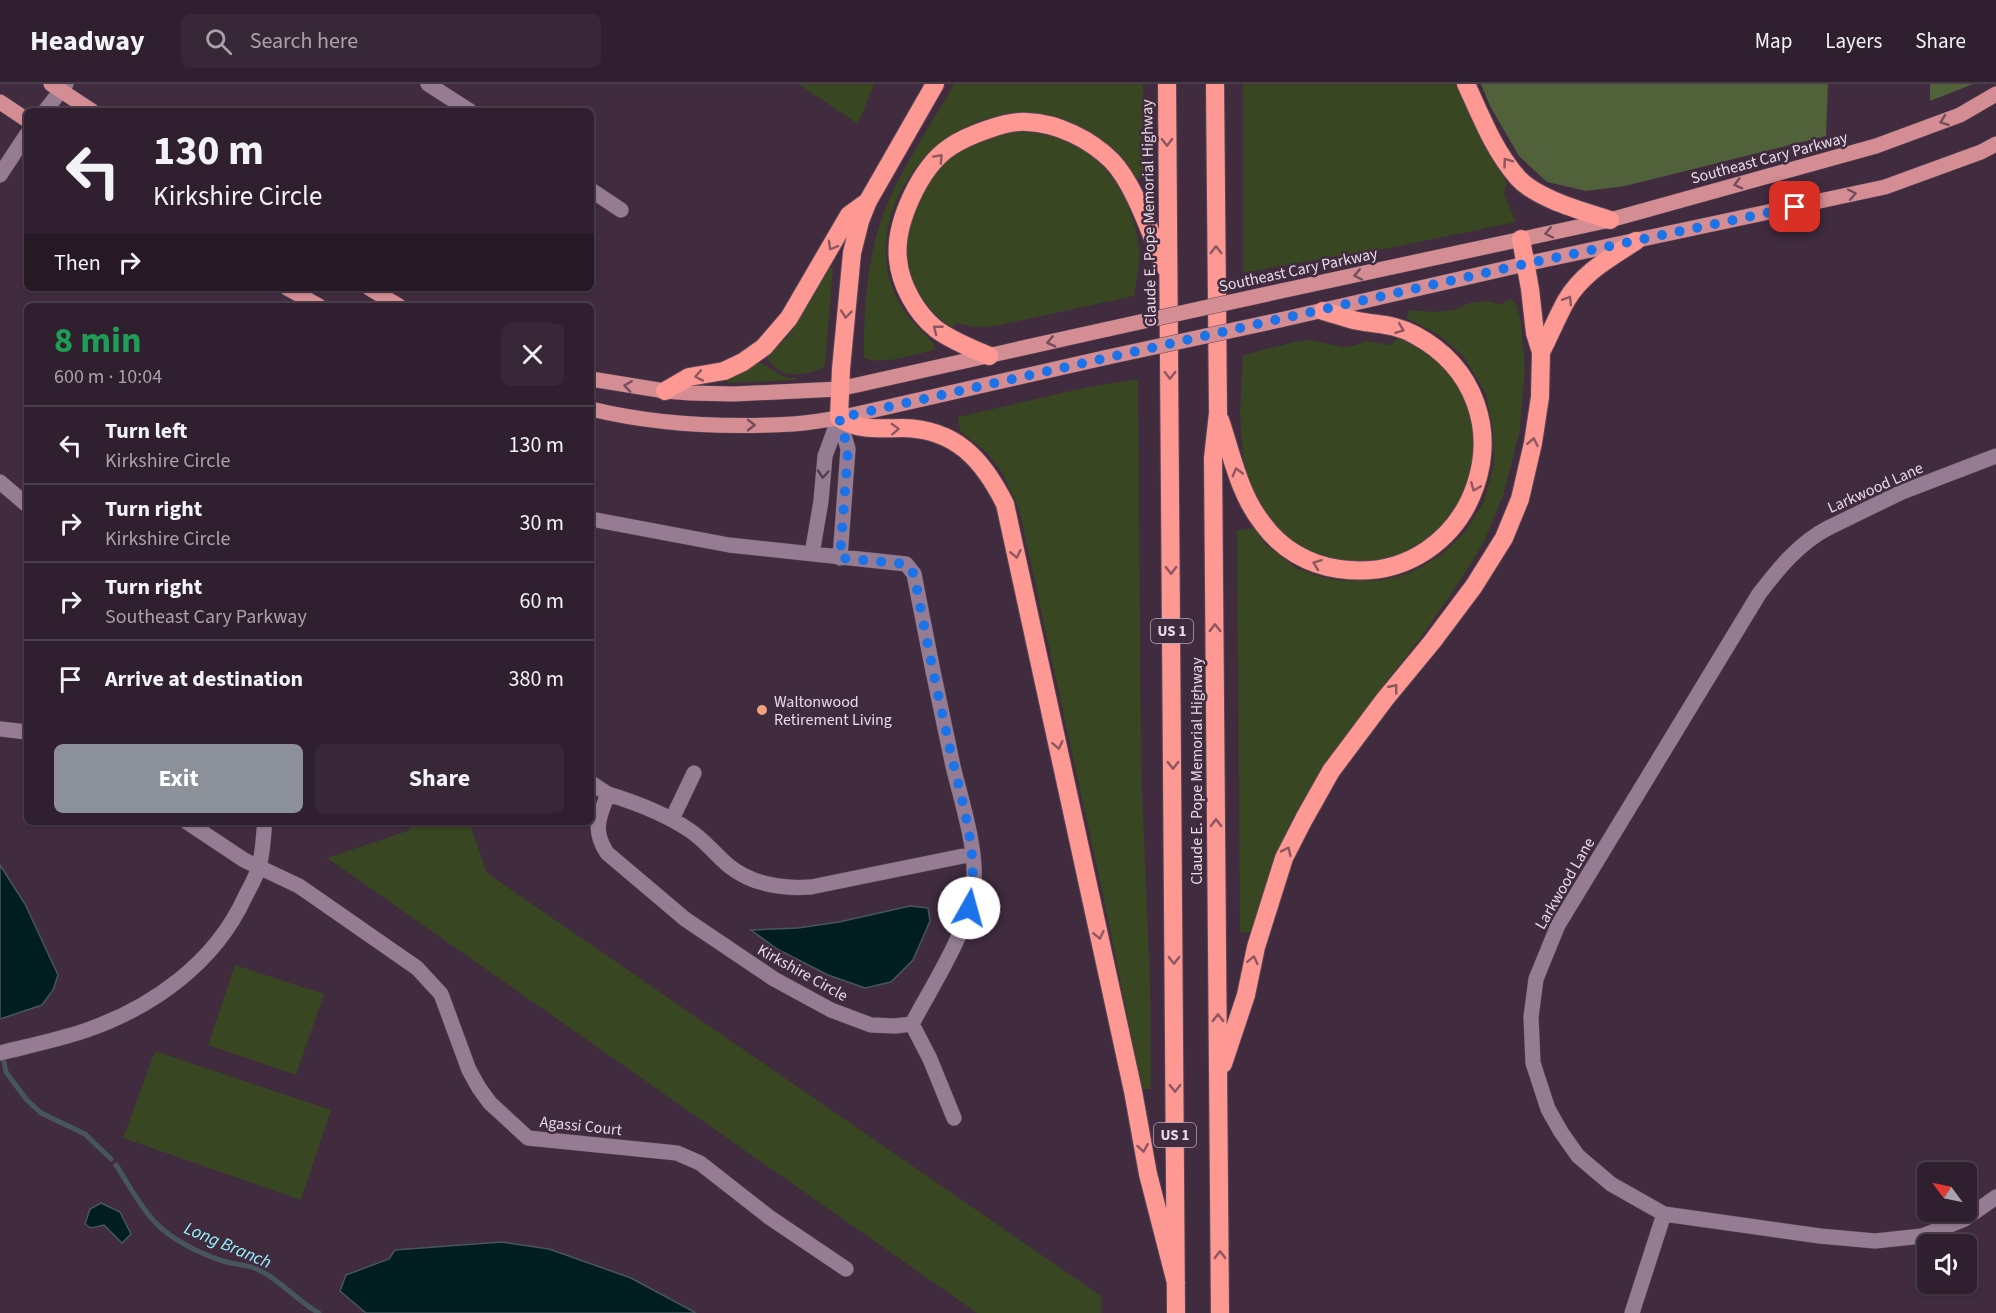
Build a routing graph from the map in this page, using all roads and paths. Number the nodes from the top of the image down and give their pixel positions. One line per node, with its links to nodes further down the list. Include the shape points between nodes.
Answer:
1 (428, 84): 11 (street)
2 (935, 84): 17 (highway)
3 (1167, 84): 23 (highway, Claude E. Pope Memorial Highway / US 1, one-way to 23)
4 (1215, 84): 35 (highway, Claude E. Pope Memorial Highway / US 1, one-way to 4)
5 (1466, 84): 19 (highway, one-way to 5, via 1543,196 1519,179 1496,147)
6 (59, 86): 9 (street); 10 (main road)
7 (1996, 94): 19 (main road, Southeast Cary Parkway, one-way to 19, via 1960,115 1876,146)
8 (0, 102): 12 (main road)
9 (47, 108)
10 (88, 108)
11 (465, 108)
12 (24, 118)
13 (24, 139): 15 (street)
14 (1996, 144): 21 (main road, one-way to 14, via 1885,187)
15 (0, 175)
16 (594, 192): 18 (street)
17 (868, 201): 32 (highway, one-way to 32, via 852,253); 33 (highway, one-way to 33, via 849,215 789,318 764,347 724,371 689,377)
18 (621, 210)
19 (1610, 220): 20 (main road, Southeast Cary Parkway, one-way to 20)
20 (1521, 239): 22 (highway); 30 (main road, Southeast Cary Parkway, one-way to 30, bridge)
21 (1636, 241): 22 (main road); 29 (highway, one-way to 21, via 1566,300 1581,281 1595,267)
22 (1525, 264): 28 (main road); 29 (highway)
23 (1169, 274): 30 (highway, one-way to 23, via 950,338 921,314 905,288 897,258 900,229 911,195 926,172 948,148 982,130 1025,121 1074,134 1095,148 1126,181); 60 (highway, Claude E. Pope Memorial Highway / US 1, one-way to 60)
24 (292, 291): 26 (main road)
25 (374, 291): 27 (main road)
26 (314, 303)
27 (394, 303)
28 (1323, 311): 35 (highway, one-way to 35, via 1415,335 1454,366 1466,383 1481,426 1483,459 1475,488 1450,530 1414,558 1372,570 1328,568 1300,557 1278,541 1252,508 1240,485); 36 (main road, bridge)
29 (1541, 352): 55 (highway, one-way to 29, via 1246,995 1284,858 1304,819 1331,771 1474,586 1504,538 1520,499 1533,443)
30 (989, 356): 32 (main road, Southeast Cary Parkway)
31 (594, 379): 33 (main road, Southeast Cary Parkway, one-way to 31)
32 (839, 389): 33 (main road, Southeast Cary Parkway, via 734,394); 36 (highway)
33 (665, 391)
34 (594, 410): 36 (main road, one-way to 36, via 712,426 794,424)
35 (1218, 414): 55 (highway, Claude E. Pope Memorial Highway / US 1, one-way to 35, via 1213,470)
36 (839, 418): 41 (street, one-way to 41, via 825,456); 42 (street, via 848,449); 60 (highway, one-way to 60, via 860,427 922,430 957,442 992,478 1005,504 1148,1174)
37 (1996, 456): 58 (street, Larkwood Lane, via 1902,492 1828,528 1778,569 1759,594 1558,925 1536,979 1531,1017 1533,1063 1548,1110 1578,1156 1594,1171)
38 (0, 482): 39 (street)
39 (24, 502)
40 (594, 520): 41 (street, via 729,545)
41 (812, 554): 42 (street)
42 (840, 558): 51 (street, via 906,564 914,574)
43 (0, 729): 44 (street)
44 (24, 732)
45 (693, 773): 48 (street)
46 (594, 785): 47 (street)
47 (609, 794): 48 (street); 53 (street, Kirkshire Circle, via 597,829 601,843 614,861 685,919 774,979 831,1010 871,1024)
48 (672, 819): 51 (street, via 749,878 789,889)
49 (191, 825): 52 (street, Agassi Court)
50 (265, 825): 52 (street)
51 (973, 854): 53 (street, via 969,908)
52 (259, 867): 54 (street, via 224,933 170,987 124,1015); 59 (street, Agassi Court, via 299,886 429,980 441,994 479,1088 528,1138 689,1157)
53 (912, 1024): 56 (street)
54 (0, 1053)
55 (1218, 1077): 62 (highway, Claude E. Pope Memorial Highway / US 1, one-way to 55)
56 (954, 1118)
57 (1996, 1197): 58 (street, Larkwood Lane, via 1965,1219 1922,1236 1875,1241)
58 (1664, 1214): 63 (street)
59 (846, 1269)
60 (1176, 1283): 61 (highway, Claude E. Pope Memorial Highway / US 1)
61 (1176, 1313)
62 (1220, 1313)
63 (1632, 1313)

